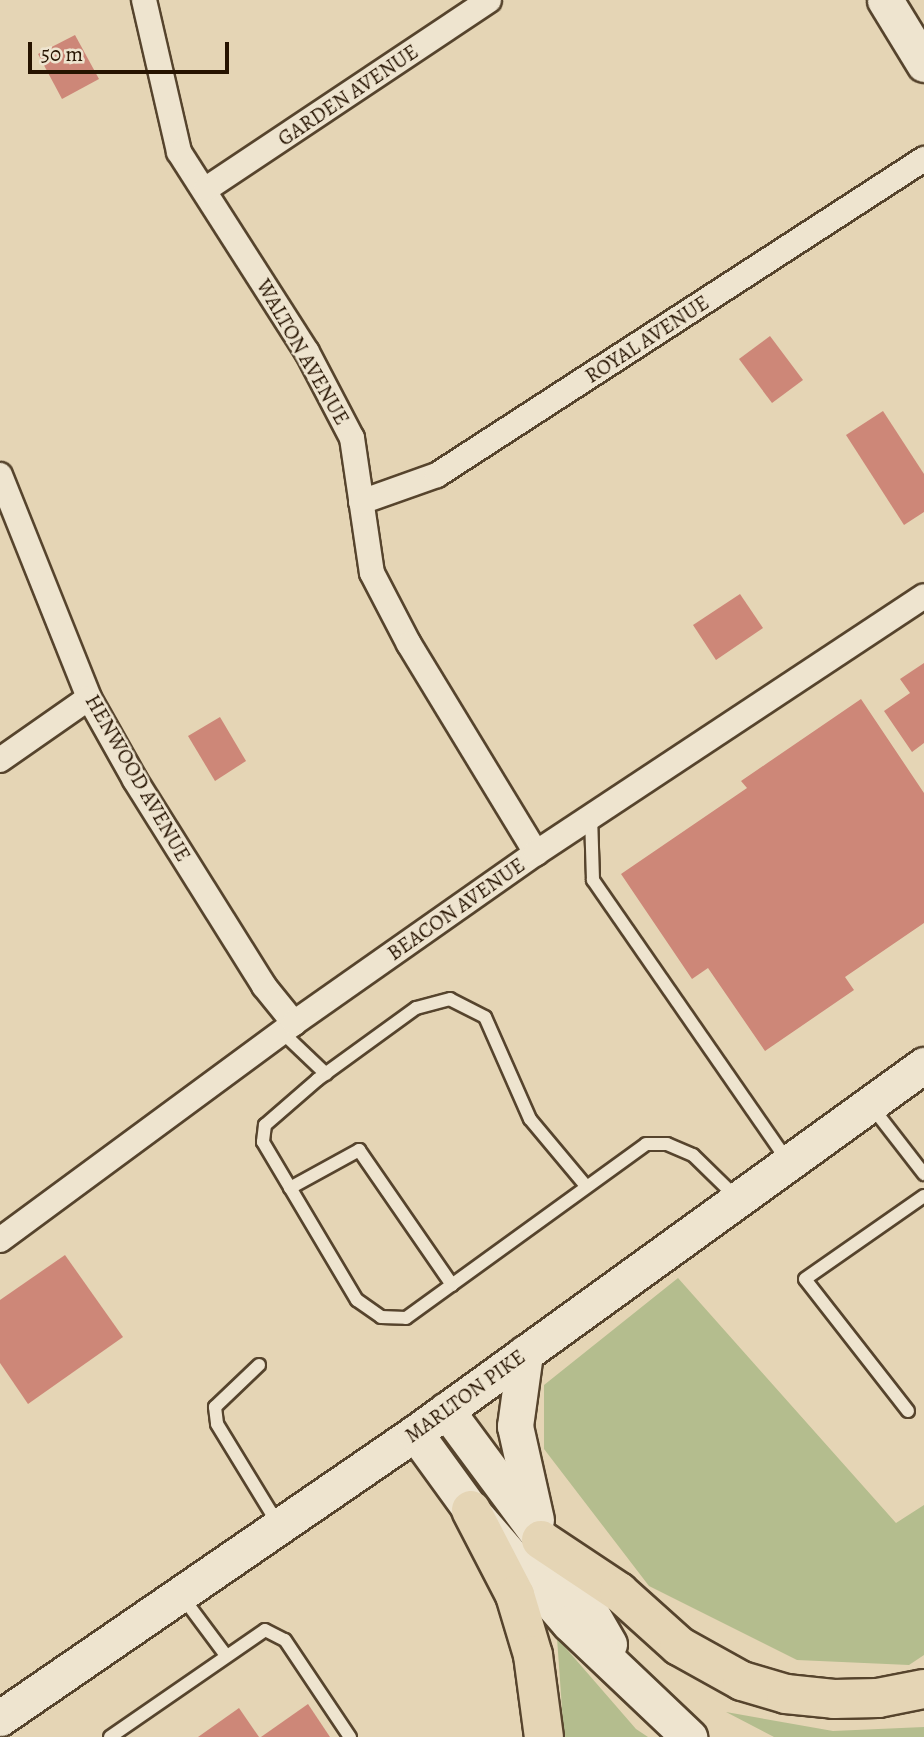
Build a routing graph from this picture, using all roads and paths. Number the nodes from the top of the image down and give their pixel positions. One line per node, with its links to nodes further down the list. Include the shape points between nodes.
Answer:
1 (144, 0): 6 (street, WALTON AVENUE, via 179,152)
2 (489, 0): 6 (street, GARDEN AVENUE)
3 (885, 0): 4 (main road)
4 (924, 64)
5 (924, 159): 8 (street, ROYAL AVENUE, via 437,475)
6 (206, 190): 8 (street, WALTON AVENUE, via 307,352 352,438)
7 (0, 475): 10 (street, HENWOOD AVENUE)
8 (361, 502): 13 (street, WALTON AVENUE, via 372,573 409,644)
9 (924, 596): 12 (street, BEACON AVENUE)
10 (89, 698): 11 (street); 14 (street, HENWOOD AVENUE)
11 (0, 760)
12 (591, 816): 13 (street, BEACON AVENUE); 19 (lane, via 593,880)
13 (536, 853): 14 (street, BEACON AVENUE)
14 (289, 1029): 16 (lane); 25 (street, BEACON AVENUE)
15 (924, 1065): 17 (main road, MARLTON PIKE)
16 (326, 1074): 21 (lane, via 416,1008 450,999 485,1017 530,1119); 22 (lane, via 265,1125 263,1142)
17 (870, 1104): 18 (lane); 19 (main road, MARLTON PIKE)
18 (920, 1160): 20 (lane)
19 (788, 1163): 24 (main road, MARLTON PIKE)
20 (924, 1174)
21 (586, 1186): 24 (lane, via 646,1144 667,1144 693,1155); 26 (lane)
22 (290, 1188): 26 (lane, via 359,1150); 26 (lane, via 357,1300 381,1317 406,1318)
23 (924, 1196): 30 (lane, via 805,1279)
24 (738, 1199): 27 (main road, MARLTON PIKE)
25 (0, 1240)
26 (452, 1284)
27 (525, 1353): 29 (main road, MARLTON PIKE); 34 (main road, via 515,1426)
28 (260, 1365): 33 (lane, via 215,1407 217,1424)
29 (446, 1410): 31 (main road, MARLTON PIKE); 34 (main road)
30 (908, 1411)
31 (415, 1433): 32 (main road); 33 (main road, MARLTON PIKE)
32 (471, 1510): 37 (main road, via 569,1623); 42 (highway, via 515,1595 538,1680)
33 (279, 1527): 35 (main road, MARLTON PIKE)
34 (541, 1540): 37 (main road, via 572,1580); 38 (highway, via 619,1592 679,1646 742,1681 834,1699 878,1698)
35 (181, 1595): 36 (lane); 39 (main road, MARLTON PIKE)
36 (225, 1654): 40 (lane); 41 (lane, via 265,1630 285,1640)
37 (630, 1681): 43 (main road)
38 (924, 1689)
39 (3, 1710)
40 (110, 1737)
41 (350, 1737)
42 (544, 1737)
43 (689, 1737)

